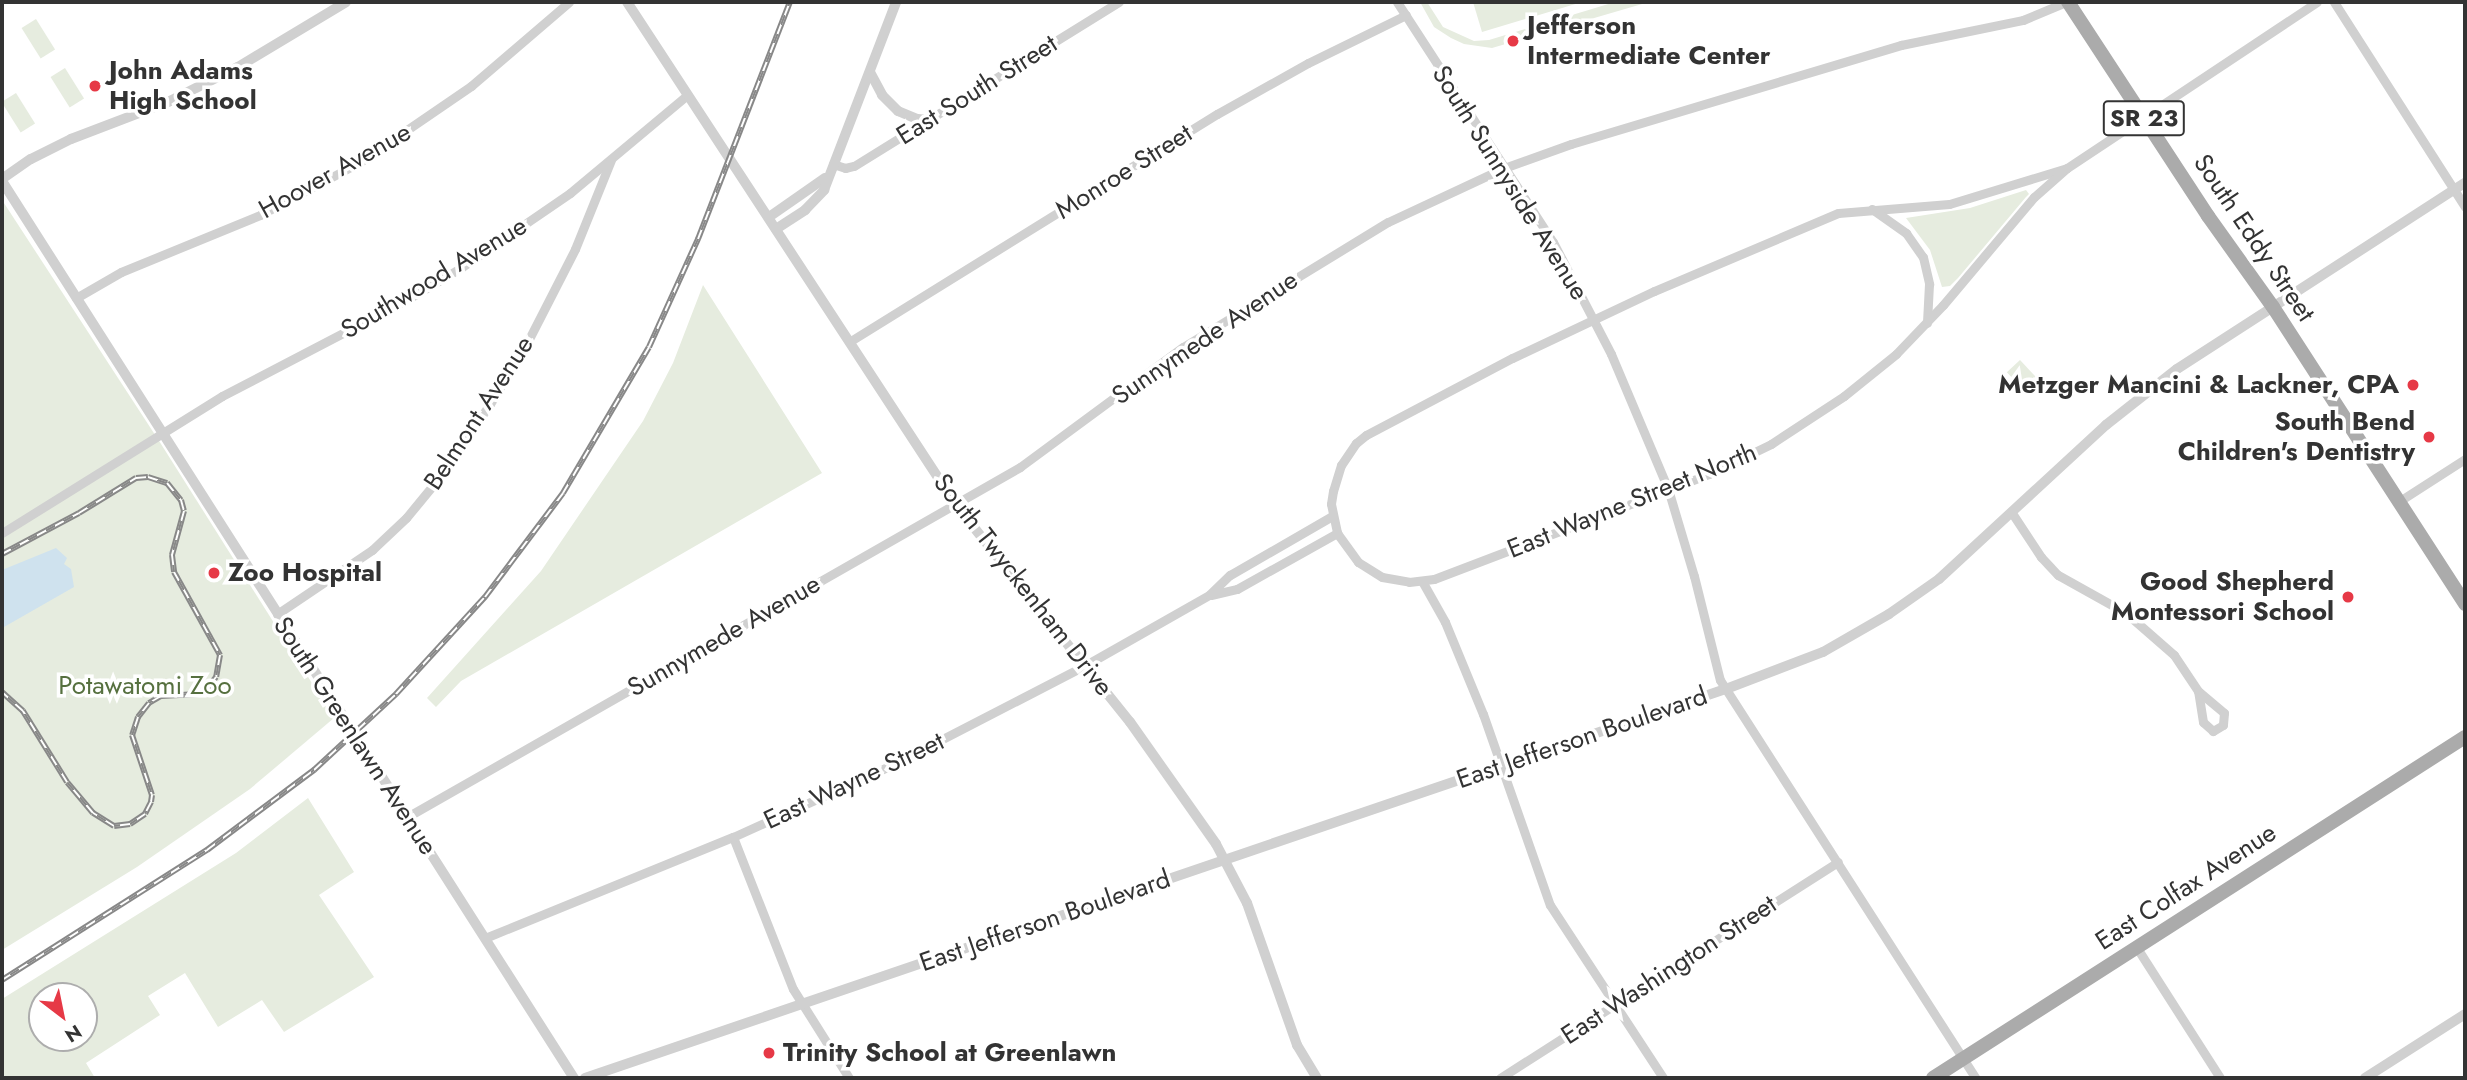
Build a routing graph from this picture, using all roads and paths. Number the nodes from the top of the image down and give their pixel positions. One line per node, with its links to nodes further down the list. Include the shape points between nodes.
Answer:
1 (346, 2): 19 (street, via 238,67 168,102 71,139)
2 (569, 2): 26 (street, Hoover Avenue, via 471,86 360,162 260,215 121,272)
3 (626, 2): 12 (street, South Twyckenham Drive)
4 (897, 2): 11 (street)
5 (1119, 2): 14 (street, East South Street)
6 (1397, 2): 10 (street, South Sunnyside Avenue)
7 (2317, 2): 13 (street)
8 (2334, 2): 21 (street)
9 (2072, 3): 13 (main road, South Eddy Street / SR 23); 16 (street, Sunnymede Avenue, via 2023,20 1900,45)
10 (1406, 15): 16 (street, South Sunnyside Avenue); 30 (street, Monroe Street, via 1228,107)
11 (870, 72): 14 (street, via 882,95 898,111); 18 (street)
12 (687, 96): 15 (street, Southwood Avenue); 24 (street, South Twyckenham Drive)
13 (2143, 115): 17 (street); 27 (main road, South Eddy Street / SR 23)
14 (930, 120): 18 (street, East South Street, via 854,166)
15 (611, 159): 31 (street, Southwood Avenue, via 546,212 462,267 222,396); 43 (street, Belmont Avenue, via 580,239 528,341 438,479 372,550)
16 (1504, 168): 28 (street, South Sunnyside Avenue, via 1565,263); 35 (street, Sunnymede Avenue, via 1343,247 1194,340 1058,442)
17 (2067, 168): 23 (street, via 1949,204); 29 (street, East Wayne Street North, via 2034,197)
18 (831, 169): 24 (street, via 819,185); 25 (street, via 815,202)
19 (2, 180): 26 (street, South Greenlawn Avenue)
20 (2465, 183): 21 (street, East Jefferson Boulevard)
21 (2455, 190): 22 (street); 27 (street, East Jefferson Boulevard)
22 (2465, 207)
23 (1872, 209): 28 (street, via 1823,219); 29 (street, via 1898,226 1918,248 1929,284)
24 (769, 217): 25 (street, South Twyckenham Drive)
25 (776, 229): 30 (street, South Twyckenham Drive)
26 (76, 298): 31 (street, South Greenlawn Avenue)
27 (2273, 307): 34 (main road, South Eddy Street / SR 23); 36 (street, East Jefferson Boulevard, via 2156,385 2073,454)
28 (1594, 319): 33 (street, South Sunnyside Avenue); 37 (street, via 1366,435 1341,465)
29 (1927, 323): 33 (street, East Wayne Street North, via 1866,379 1797,429 1740,461)
30 (849, 342): 35 (street, South Twyckenham Drive)
31 (164, 434): 38 (street, Southwood Avenue); 43 (street, South Greenlawn Avenue)
32 (2465, 459): 34 (street)
33 (1668, 489): 40 (street, East Wayne Street North); 45 (street, South Sunnyside Avenue, via 1695,576 1717,673)
34 (2398, 502): 42 (main road, SR 23)
35 (956, 505): 44 (street, South Twyckenham Drive); 49 (street, Sunnymede Avenue)
36 (2012, 513): 45 (street, East Jefferson Boulevard, via 1952,568 1876,622 1800,663); 46 (street, via 2059,575 2141,624 2174,655)
37 (1332, 516): 39 (street, East Wayne Street North); 41 (street, East Wayne Street, via 1230,575)
38 (2, 533)
39 (1337, 533): 40 (street, East Wayne Street North, via 1347,552 1369,571 1396,581); 41 (street, East Wayne Street, via 1237,589)
40 (1422, 581): 48 (street, via 1445,622)
41 (1209, 595): 44 (street, East Wayne Street)
42 (2465, 604)
43 (277, 614): 49 (street, South Greenlawn Avenue)
44 (1084, 666): 50 (street, East Wayne Street, via 896,763); 51 (street, South Twyckenham Drive, via 1166,768)
45 (1726, 689): 48 (street, East Jefferson Boulevard); 52 (street, South Sunnyside Avenue)
46 (2199, 691)
47 (2465, 737): 54 (main road, East Colfax Avenue)
48 (1501, 765): 51 (street, East Jefferson Boulevard); 56 (street, via 1546,897)
49 (407, 817): 53 (street, South Greenlawn Avenue)
50 (733, 837): 53 (street, East Wayne Street); 55 (street)
51 (1224, 859): 55 (street, East Jefferson Boulevard); 62 (street, South Twyckenham Drive, via 1247,903 1297,1045)
52 (1838, 862): 56 (street, East Washington Street); 58 (street, South Sunnyside Avenue)
53 (485, 939): 59 (street, South Greenlawn Avenue)
54 (2137, 948): 58 (main road, East Colfax Avenue); 67 (street)
55 (801, 1004): 60 (street, East Jefferson Boulevard); 61 (street)
56 (1615, 1004): 63 (street, East Washington Street); 64 (street)
57 (2465, 1014): 68 (street)
58 (1963, 1059): 65 (main road, East Colfax Avenue); 66 (street, South Sunnyside Avenue)
59 (574, 1078)
60 (584, 1078)
61 (849, 1078)
62 (1317, 1078)
63 (1500, 1078)
64 (1663, 1078)
65 (1933, 1078)
66 (1976, 1078)
67 (2220, 1078)
68 (2365, 1078)

